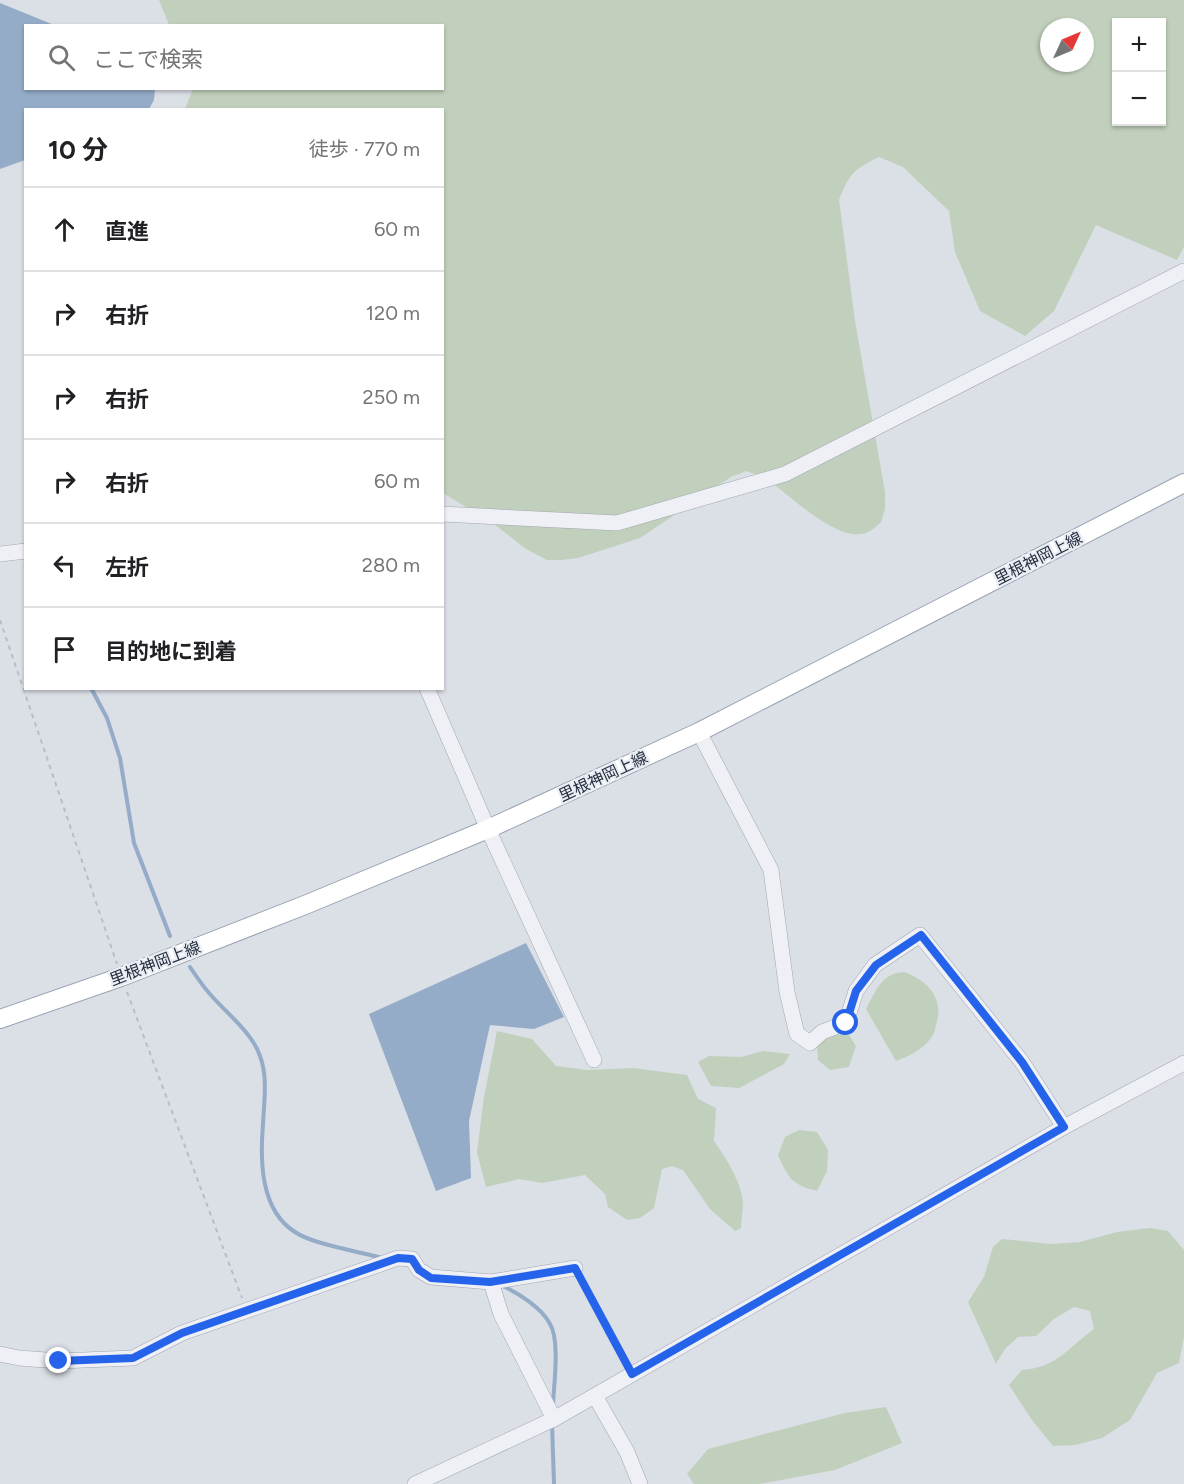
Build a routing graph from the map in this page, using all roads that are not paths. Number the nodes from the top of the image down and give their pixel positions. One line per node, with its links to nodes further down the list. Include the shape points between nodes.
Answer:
1 (1184, 270): 3 (street, via 785,474 617,523)
2 (1184, 483): 7 (main road, 里根神岡上線)
3 (444, 514)
4 (24, 551): 5 (street)
5 (0, 554)
6 (428, 690): 8 (street)
7 (699, 732): 8 (main road, 里根神岡上線); 12 (street, via 771,870 787,992 797,1034 810,1042 822,1032 846,1023 856,991 876,965 921,935 1022,1062)
8 (488, 829): 9 (main road, 里根神岡上線, via 175,956); 10 (street)
9 (0, 1019)
10 (594, 1060)
11 (1184, 1063): 12 (street)
12 (1064, 1127): 16 (street)
13 (575, 1268): 14 (street)
14 (490, 1282): 15 (street, via 431,1278 412,1259 398,1258 182,1333 133,1358 59,1361); 17 (street, via 501,1314)
15 (0, 1353)
16 (595, 1396): 17 (street); 19 (street)
17 (554, 1419): 18 (street)
18 (415, 1484)
19 (640, 1484)

